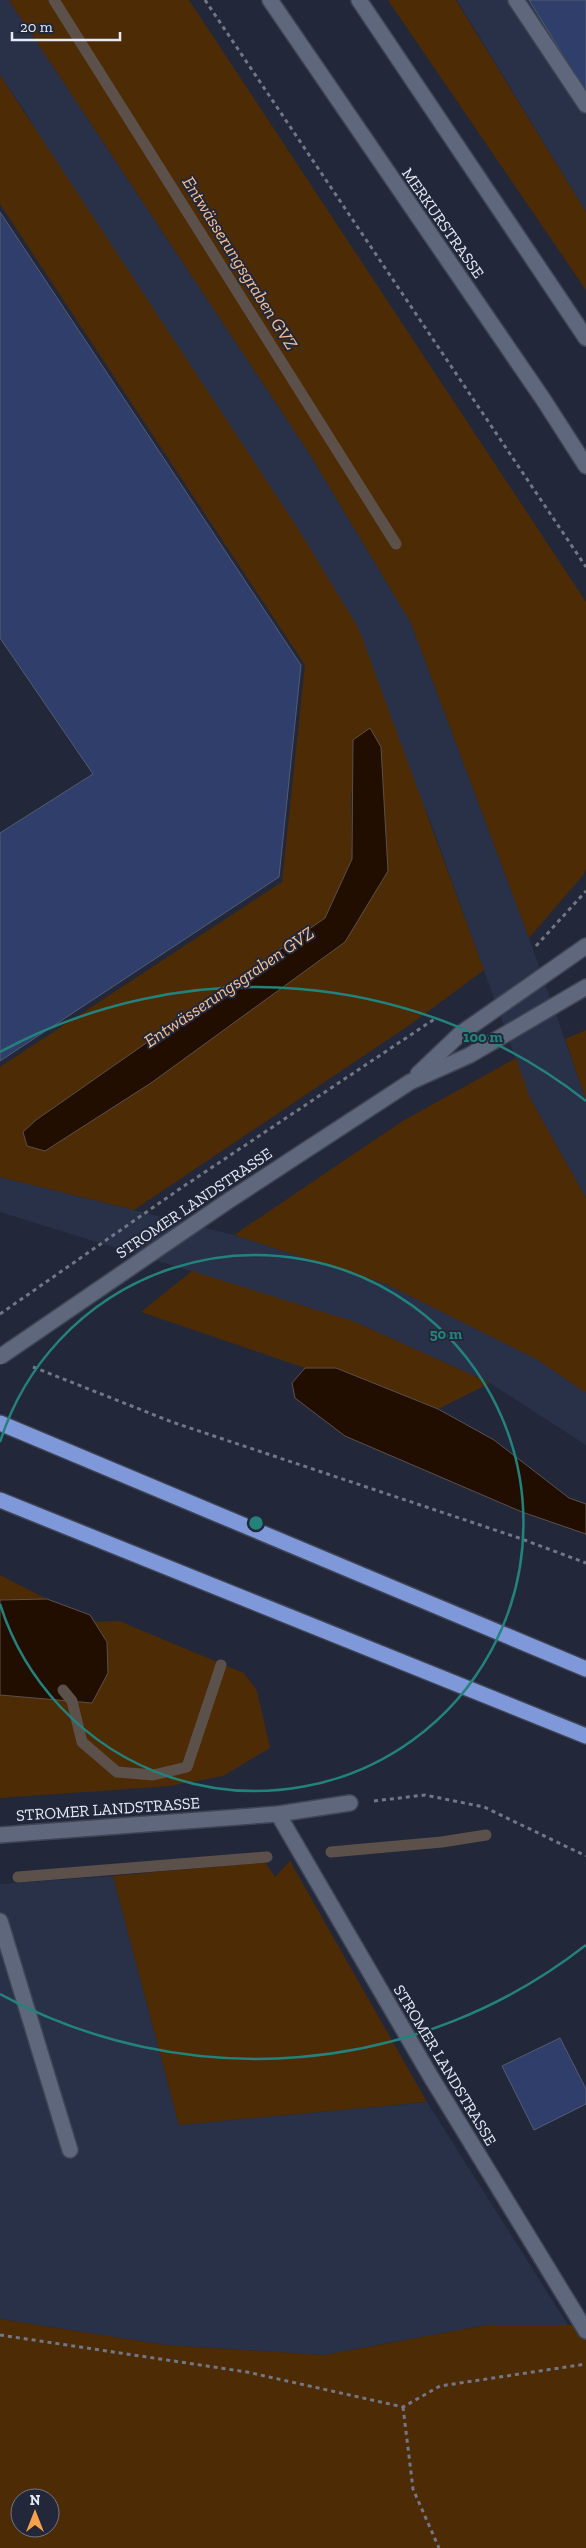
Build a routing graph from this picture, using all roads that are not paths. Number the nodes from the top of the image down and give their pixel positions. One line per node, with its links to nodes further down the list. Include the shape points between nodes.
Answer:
1 (270, 0): 6 (street, MERKURSTRASSE)
2 (360, 0): 5 (street)
3 (516, 0): 4 (street)
4 (586, 105)
5 (586, 338)
6 (586, 466)
7 (586, 946): 9 (street, STROMER LANDSTRASSE, via 460,1034)
8 (582, 989): 9 (street, STROMER LANDSTRASSE, via 470,1055)
9 (410, 1082): 10 (street, STROMER LANDSTRASSE, via 108,1281)
10 (5, 1353)
11 (0, 1423): 13 (highway)
12 (0, 1500): 14 (highway)
13 (586, 1669)
14 (586, 1736)
15 (350, 1803): 16 (street, STROMER LANDSTRASSE)
16 (278, 1814): 17 (street, STROMER LANDSTRASSE); 20 (street, STROMER LANDSTRASSE, via 426,2069)
17 (0, 1835)
18 (0, 1921): 19 (street)
19 (70, 2150)
20 (586, 2331)

